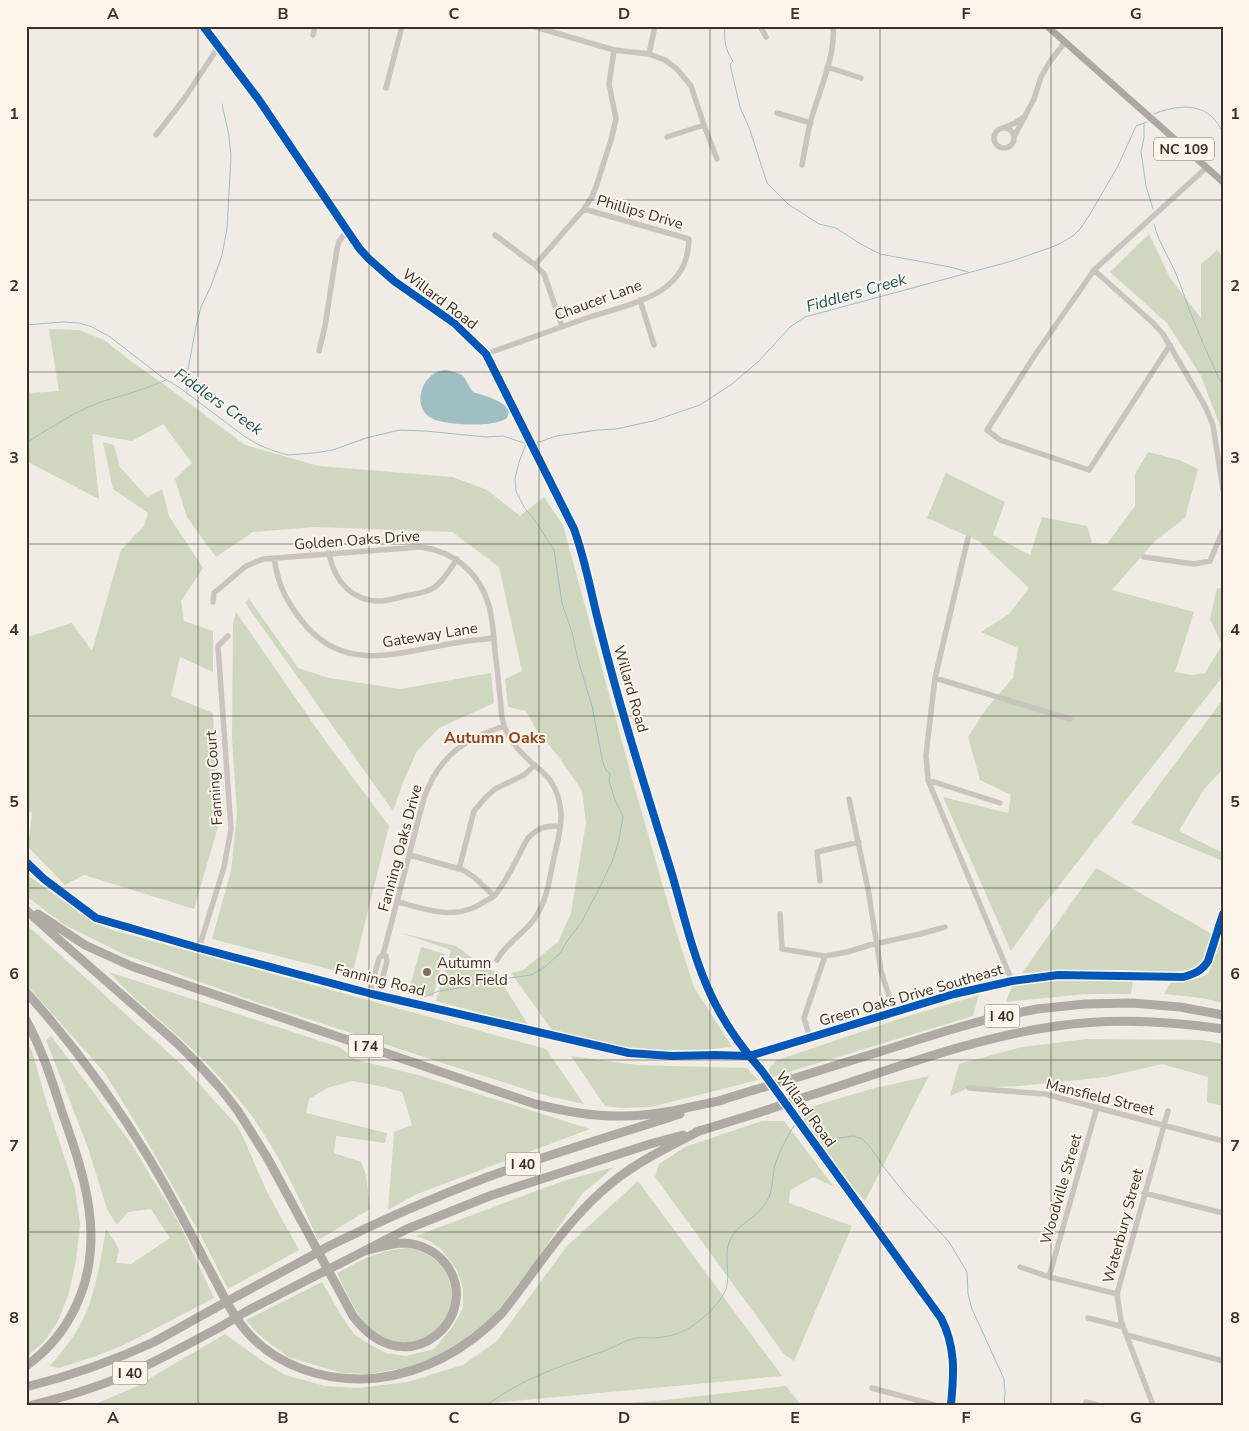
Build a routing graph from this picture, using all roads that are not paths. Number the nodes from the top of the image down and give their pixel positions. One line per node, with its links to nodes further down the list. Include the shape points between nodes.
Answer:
1 (203, 26): 12 (street, Willard Road)
2 (315, 26): 9 (street)
3 (402, 26): 17 (street)
4 (533, 26): 13 (street)
5 (655, 26): 14 (street)
6 (760, 26): 10 (street)
7 (833, 26): 15 (street, via 833,44)
8 (1047, 26): 11 (main road, NC 109)
9 (312, 35)
10 (766, 37)
11 (1065, 42): 19 (street, via 1041,77); 28 (main road, NC 109)
12 (219, 46): 23 (street); 31 (street, Willard Road)
13 (614, 50): 14 (street); 30 (street, via 609,84 616,119 597,184)
14 (649, 54): 21 (street, via 678,69 691,86)
15 (827, 67): 16 (street); 20 (street)
16 (861, 78)
17 (386, 88)
18 (777, 113): 20 (street)
19 (1025, 116): 22 (street); 25 (street)
20 (811, 122): 27 (street)
21 (704, 126): 24 (street); 26 (street)
22 (1003, 128): 25 (street, via 1011,131); 25 (street, via 995,133 996,146 1009,148)
23 (156, 135)
24 (667, 137)
25 (1014, 137)
26 (718, 159)
27 (802, 165)
28 (1206, 168): 29 (main road, NC 109); 35 (street)
29 (1223, 182)
30 (584, 210): 33 (street, Phillips Drive); 34 (street)
31 (346, 231): 40 (street, via 337,249); 41 (street, Willard Road, via 386,276 454,323)
32 (495, 235): 34 (street)
33 (689, 239): 36 (street, Chaucer Lane, via 686,262 678,274 662,290)
34 (535, 265): 37 (street, via 544,274)
35 (1094, 270): 39 (street, via 1153,323); 39 (street, via 1034,355 987,430 1000,440 1089,470)
36 (640, 300): 37 (street, Chaucer Lane); 38 (street)
37 (562, 326): 41 (street, Chaucer Lane)
38 (654, 345)
39 (1170, 345): 42 (street, via 1213,425)
40 (319, 351)
41 (486, 354): 86 (street, Willard Road, via 574,529 636,756 700,966 720,1012)
42 (1223, 490)
43 (1223, 530): 46 (street, via 1210,561 1194,564)
44 (968, 538): 52 (street)
45 (329, 553): 47 (street, Golden Oaks Drive); 48 (street, Golden Oaks Drive, via 420,547); 48 (street, via 333,570 344,586 355,594 375,600 391,600 429,590 440,582)
46 (1144, 557)
47 (274, 558): 49 (street, Golden Oaks Drive, via 246,566 214,593); 51 (street, Gateway Lane, via 280,587 307,629 346,652 368,656 394,655)
48 (457, 559): 51 (street, Golden Oaks Drive, via 482,587)
49 (213, 602)
50 (228, 636): 73 (street, Fanning Court, via 218,646 230,829 224,867)
51 (494, 638): 54 (street, Golden Oaks Drive)
52 (935, 678): 53 (street); 56 (street, via 926,755)
53 (1070, 719)
54 (504, 726): 55 (street, Golden Oaks Drive, via 512,742); 61 (street, Fanning Oaks Drive, via 463,744 437,771 424,798)
55 (535, 765): 59 (street, Golden Oaks Drive, via 555,789 560,802); 63 (street, via 524,775 495,788 474,811)
56 (928, 780): 58 (street); 77 (street)
57 (849, 799): 60 (street)
58 (1000, 802)
59 (560, 826): 65 (street, via 538,829 528,838); 76 (street, Golden Oaks Drive, via 548,889 540,910)
60 (858, 842): 64 (street, via 817,852); 72 (street)
61 (410, 855): 63 (street); 66 (street, Fanning Oaks Drive)
62 (26, 862): 73 (street, Fanning Road, via 96,918)
63 (459, 869): 65 (street, via 474,877)
64 (820, 881)
65 (494, 896): 66 (street, via 475,908 455,913 441,913)
66 (398, 902): 74 (street, Fanning Oaks Drive)
67 (26, 905): 88 (highway, I 74, via 85,945 131,966 536,1104 583,1114 624,1116)
68 (26, 910): 96 (highway, via 177,1044 221,1089 264,1152 353,1316 366,1331 380,1340 403,1347 423,1343 436,1336 447,1324 456,1296 454,1280 447,1265 426,1248 406,1243)
69 (780, 914): 75 (street, via 782,949)
70 (1223, 914): 77 (street, Green Oaks Drive Southeast, via 1208,961 1195,974 1058,975)
71 (945, 927): 72 (street)
72 (876, 943): 75 (street); 81 (street)
73 (199, 948): 79 (street, Fanning Road)
74 (383, 955): 79 (street, Fanning Oaks Drive, via 378,960); 80 (street, Fanning Oaks Drive, via 387,960)
75 (825, 956): 85 (street, via 804,1018)
76 (497, 960)
77 (1012, 981): 81 (street, Green Oaks Drive Southeast)
78 (26, 992): 92 (highway, via 73,1048 133,1134 172,1198 239,1322 278,1358 327,1376 354,1379 400,1374 430,1364 464,1346 502,1313 569,1226 601,1192 638,1164)
79 (370, 993): 80 (street, Fanning Road)
80 (378, 995): 86 (street, Fanning Road, via 629,1054)
81 (894, 1012): 85 (street, Green Oaks Drive Southeast)
82 (1223, 1015): 88 (highway, I 40, bridge, via 1180,1007 1132,1004 1037,1009 946,1030)
83 (26, 1020): 104 (highway, via 46,1062 73,1146 89,1203 92,1231 88,1270 78,1302 58,1336)
84 (1223, 1029): 92 (highway, I 40, bridge, via 1149,1022 1052,1026 969,1045)
85 (810, 1038): 86 (street, Green Oaks Drive Southeast)
86 (749, 1056): 110 (street, Willard Road, via 941,1318 953,1353)
87 (969, 1088): 89 (street, Mansfield Street, via 1045,1094)
88 (723, 1100): 105 (highway, I 40, bridge, via 538,1159 391,1216 123,1356)
89 (1097, 1107): 91 (street, Mansfield Street); 98 (street, Woodville Street)
90 (1168, 1111): 91 (street, Waterbury Street)
91 (1164, 1126): 93 (street, Mansfield Street); 94 (street, Waterbury Street)
92 (701, 1130): 96 (highway, I 40, via 492,1195)
93 (1223, 1141)
94 (1144, 1193): 95 (street); 99 (street, Waterbury Street)
95 (1223, 1213)
96 (364, 1251): 108 (highway, I 40, bridge, via 130,1373)
97 (1020, 1267): 98 (street)
98 (1049, 1277): 99 (street)
99 (1117, 1294): 101 (street, Waterbury Street)
100 (1088, 1318): 101 (street)
101 (1123, 1326): 102 (street, Waterbury Street)
102 (1127, 1335): 103 (street); 112 (street, Waterbury Street)
103 (1223, 1361)
104 (26, 1366)
105 (26, 1387)
106 (872, 1388): 109 (street)
107 (1087, 1403): 111 (street)
108 (32, 1405)
109 (936, 1405)
110 (951, 1405)
111 (1097, 1405)
112 (1153, 1405)

